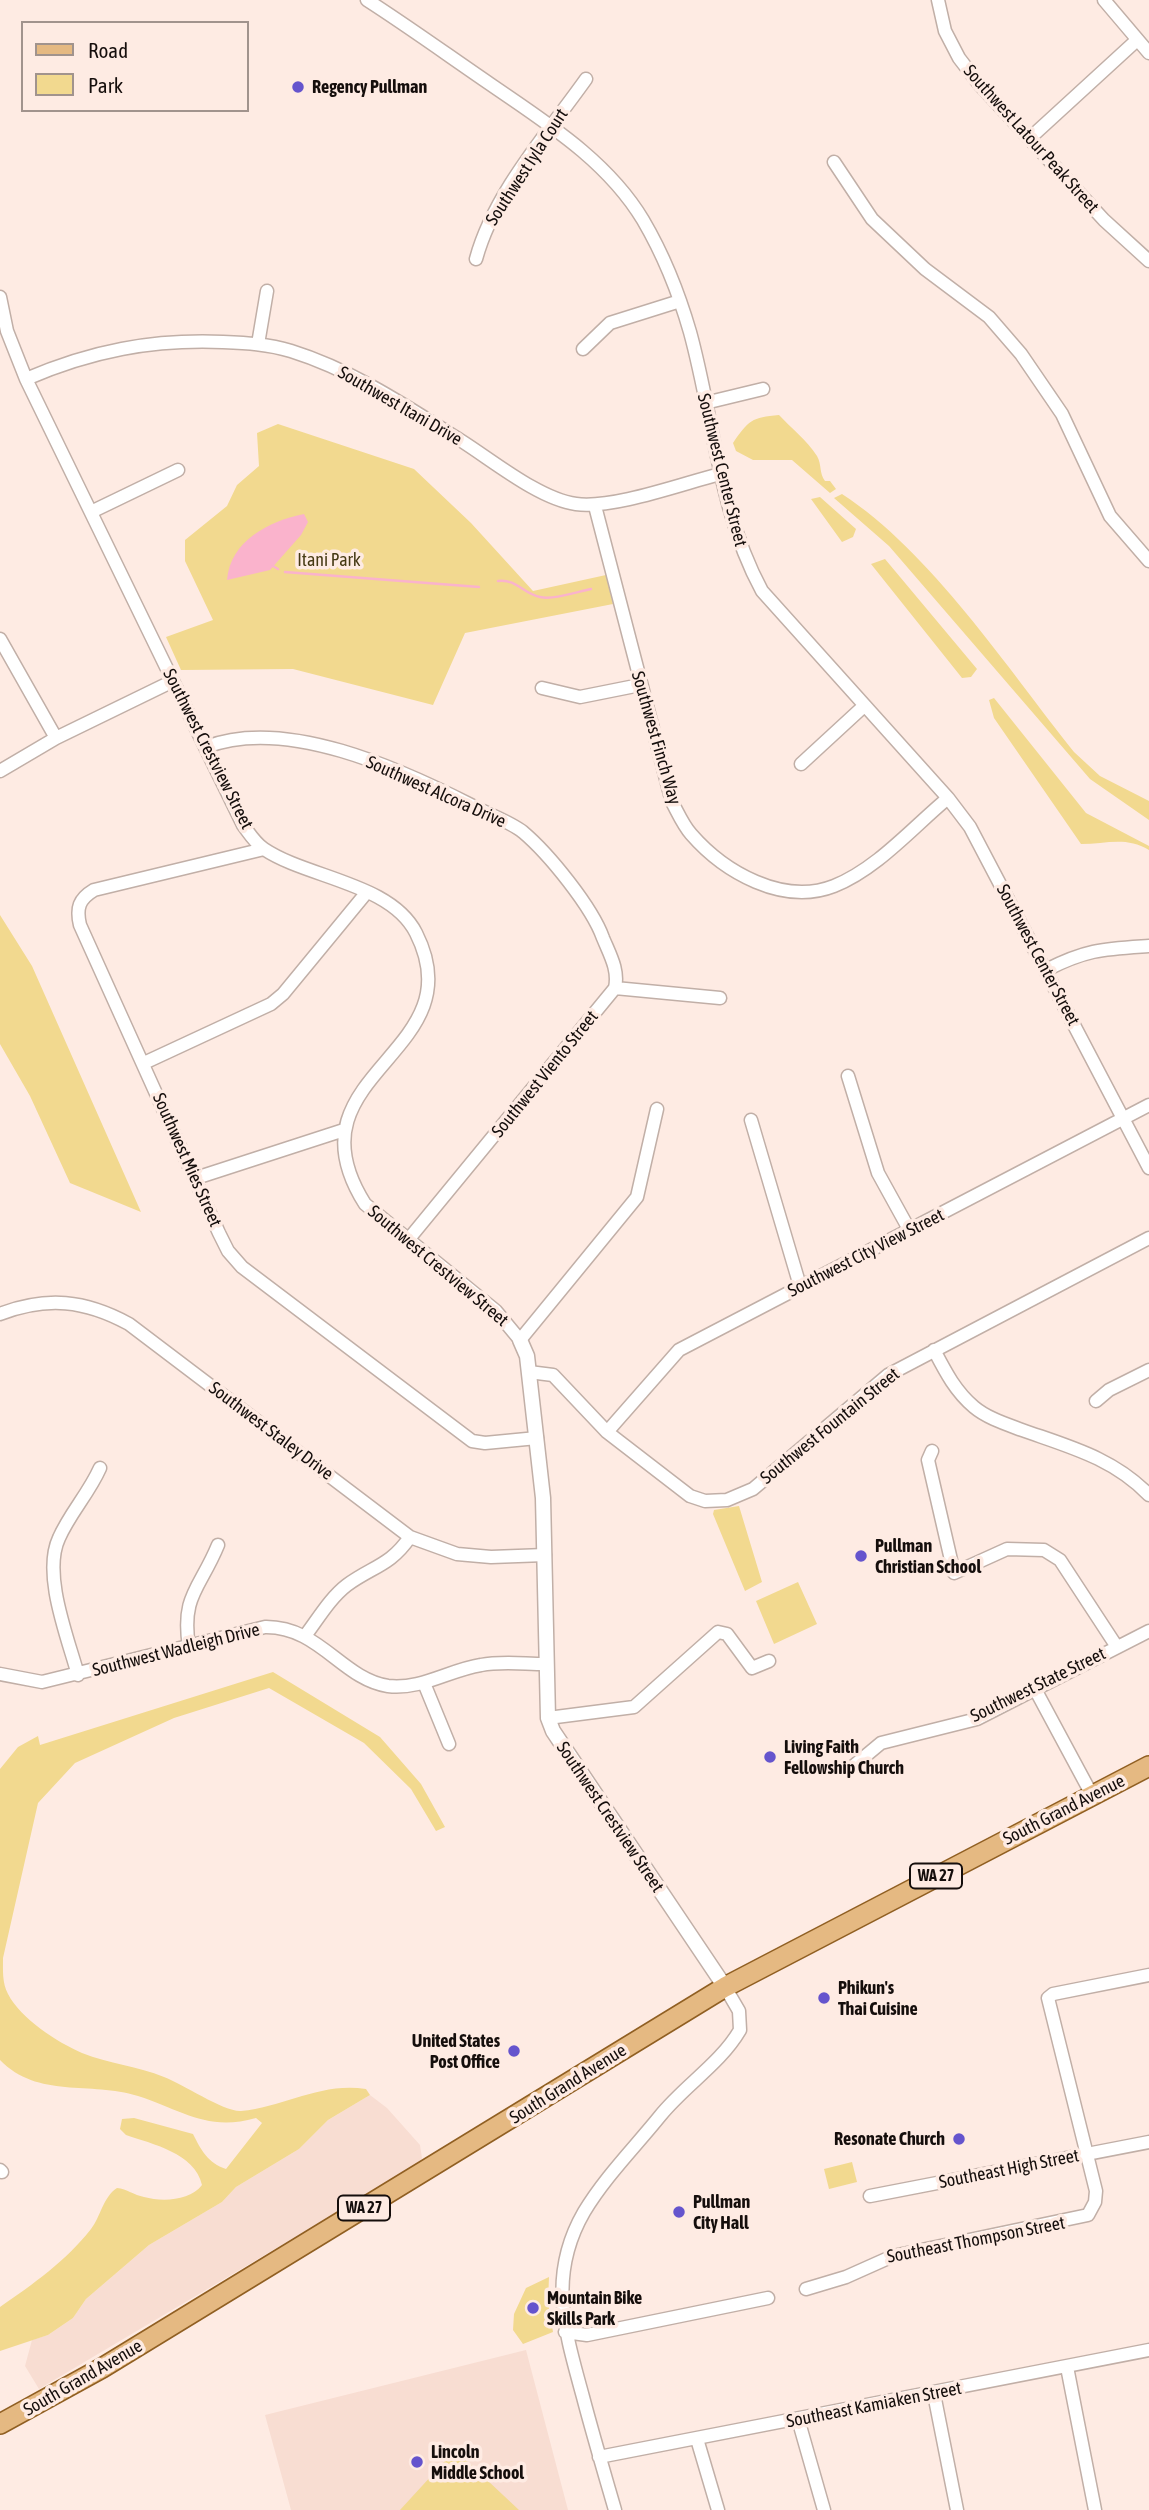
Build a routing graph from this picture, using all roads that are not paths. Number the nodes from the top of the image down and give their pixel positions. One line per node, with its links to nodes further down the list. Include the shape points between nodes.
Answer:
1 (368, 0): 7 (street, Southwest Center Street)
2 (938, 0): 8 (street, Southwest Latour Peak Street, via 959,58)
3 (1104, 0): 4 (street)
4 (1137, 40): 5 (street); 8 (street)
5 (1149, 53)
6 (586, 79): 7 (street, Southwest Iyla Court)
7 (552, 127): 10 (street, Southwest Iyla Court, via 512,184); 14 (street, Southwest Center Street, via 608,175 642,218)
8 (1030, 138): 11 (street, Southwest Latour Peak Street, via 1104,220)
9 (834, 162): 24 (street, via 858,201 888,235 989,317 1021,354 1062,414 1110,516)
10 (475, 259)
11 (1149, 261)
12 (267, 291): 15 (street)
13 (0, 297): 17 (street, Southwest Crestview Street)
14 (680, 302): 16 (street, via 610,323); 19 (street, Southwest Center Street)
15 (258, 344): 17 (street, Southwest Itani Drive, via 142,343 83,357); 22 (street, Southwest Itani Drive, via 290,351 358,378 552,496)
16 (583, 349)
17 (26, 379): 23 (street, Southwest Crestview Street)
18 (763, 389): 19 (street)
19 (705, 403): 21 (street, Southwest Center Street)
20 (178, 470): 23 (street)
21 (720, 474): 22 (street, Southwest Itani Drive); 29 (street, Southwest Center Street, via 732,526 762,591)
22 (594, 506): 27 (street, Southwest Finch Way)
23 (91, 512): 26 (street, Southwest Crestview Street)
24 (1149, 561)
25 (0, 639): 30 (street)
26 (173, 681): 30 (street); 31 (street, Southwest Crestview Street)
27 (640, 685): 28 (street, via 580,697); 34 (street, Southwest Finch Way, via 672,802 689,832 714,858 770,888 801,892 832,887 861,872)
28 (542, 688)
29 (864, 706): 32 (street); 34 (street, Southwest Center Street)
30 (56, 738): 33 (street)
31 (206, 747): 35 (street, Southwest Crestview Street, via 243,825); 39 (street, Southwest Alcora Drive, via 245,739 330,747 433,786 523,831 597,920 618,976)
32 (801, 764)
33 (0, 771)
34 (948, 798): 38 (street, Southwest Center Street, via 970,827)
35 (264, 849): 36 (street, Southwest Crestview Street); 41 (street, Southwest Mies Street, via 94,890 83,897 77,910 80,925)
36 (367, 892): 41 (street, via 283,995); 47 (street, Southwest Crestview Street, via 394,907 415,929 427,957 430,986 423,1013 354,1102)
37 (1149, 946): 38 (street, via 1098,948)
38 (1046, 970): 45 (street, Southwest Center Street)
39 (615, 988): 40 (street); 52 (street, Southwest Viento Street)
40 (720, 998)
41 (144, 1062): 49 (street, Southwest Mies Street)
42 (848, 1076): 50 (street, via 878,1173)
43 (1149, 1105): 45 (street, Southwest City View Street)
44 (657, 1109): 55 (street, via 637,1197)
45 (1123, 1119): 48 (street, Southwest Center Street); 50 (street, Southwest City View Street)
46 (751, 1120): 53 (street)
47 (344, 1130): 49 (street); 52 (street, Southwest Crestview Street, via 343,1153 350,1181 365,1204)
48 (1149, 1168)
49 (196, 1178): 61 (street, Southwest Mies Street, via 228,1251 242,1266 472,1441)
50 (910, 1231): 53 (street, Southwest City View Street)
51 (1149, 1238): 56 (street, Southwest Fountain Street)
52 (408, 1240): 55 (street, Southwest Crestview Street, via 496,1311)
53 (800, 1286): 60 (street, Southwest City View Street, via 679,1350)
54 (0, 1314): 65 (street, Southwest Staley Drive, via 26,1304 54,1301 82,1304 117,1318)
55 (520, 1340): 58 (street, Southwest Crestview Street)
56 (934, 1350): 60 (street, Southwest Fountain Street, via 888,1375 753,1489 727,1500 690,1496); 64 (street, via 957,1390 975,1408 1106,1461 1129,1474)
57 (1149, 1370): 59 (street)
58 (529, 1372): 60 (street, Southwest Fountain Street, via 553,1375); 61 (street, Southwest Crestview Street)
59 (1096, 1401)
60 (607, 1432)
61 (537, 1438): 67 (street, Southwest Crestview Street)
62 (932, 1451): 71 (street, via 928,1460 954,1573 1007,1549 1044,1550 1060,1560)
63 (100, 1468): 75 (street, via 57,1542 52,1563)
64 (1149, 1495)
65 (410, 1537): 67 (street, Southwest Staley Drive, via 457,1554); 69 (street, via 396,1557 347,1585)
66 (218, 1545): 70 (street, via 189,1600)
67 (545, 1555): 73 (street, Southwest Crestview Street)
68 (1149, 1631): 71 (street, Southwest State Street)
69 (305, 1636): 70 (street, Southwest Wadleigh Drive, via 265,1627); 76 (street, Southwest Wadleigh Drive, via 376,1682 404,1687)
70 (189, 1647): 75 (street, Southwest Wadleigh Drive)
71 (1117, 1647): 77 (street, Southwest State Street)
72 (769, 1661): 78 (street, via 752,1668 727,1634 718,1632 634,1707)
73 (545, 1664): 76 (street, Southwest Wadleigh Drive, via 484,1664); 78 (street, Southwest Crestview Street)
74 (0, 1674): 75 (street, Southwest Wadleigh Drive, via 42,1682)
75 (78, 1675)
76 (424, 1683): 79 (street)
77 (1035, 1689): 81 (street, Southwest State Street, via 976,1719 881,1743); 82 (street)
78 (548, 1718): 84 (street, Southwest Crestview Street)
79 (449, 1744)
80 (1149, 1766): 82 (main road, South Grand Avenue / WA 27)
81 (851, 1768)
82 (1091, 1795): 84 (main road, South Grand Avenue / WA 27)
83 (1149, 1975): 86 (street, Southeast Thompson Street, via 1052,1994 1047,2003)
84 (725, 1987): 90 (street, via 739,2011 740,2030 723,2054 665,2109 605,2183 570,2242 563,2272); 95 (main road, South Grand Avenue / WA 27, via 102,2368)
85 (1149, 2142): 86 (street, Southeast High Street)
86 (1088, 2154): 87 (street, Southeast High Street); 88 (street, Southeast Thompson Street, via 1096,2191 1088,2215 893,2256)
87 (870, 2196)
88 (806, 2289)
89 (768, 2298): 90 (street, via 587,2335)
90 (565, 2332): 97 (street)
91 (1149, 2350): 92 (street, Southeast Kamiaken Street)
92 (1067, 2367): 93 (street, Southeast Kamiaken Street); 102 (street)
93 (934, 2393): 94 (street, Southeast Kamiaken Street); 101 (street)
94 (798, 2419): 96 (street, Southeast Kamiaken Street); 100 (street)
95 (0, 2424)
96 (697, 2439): 97 (street, Southeast Kamiaken Street); 99 (street)
97 (599, 2457): 98 (street)
98 (615, 2510)
99 (718, 2510)
100 (824, 2510)
101 (957, 2510)
102 (1095, 2510)

